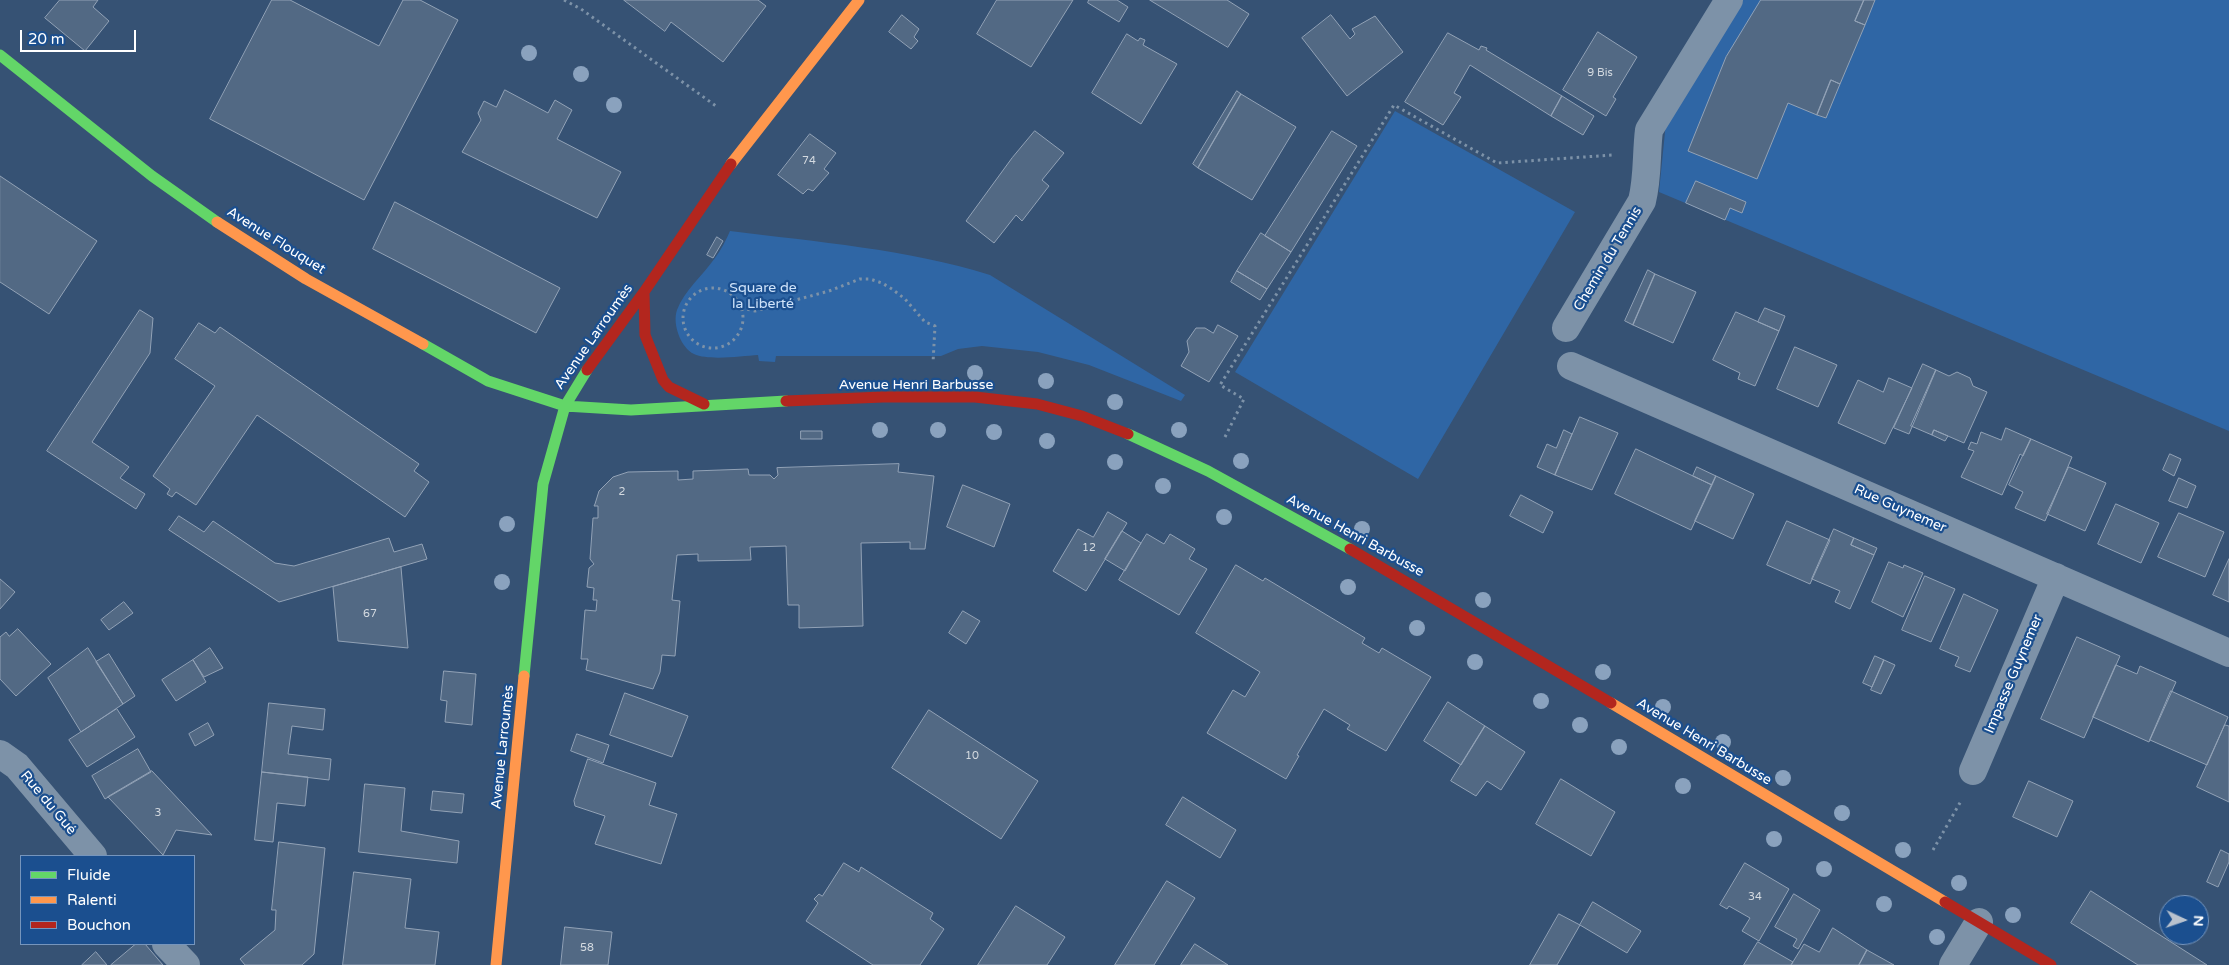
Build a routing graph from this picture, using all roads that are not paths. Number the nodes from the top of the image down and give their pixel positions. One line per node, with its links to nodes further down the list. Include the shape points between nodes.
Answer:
1 (859, 0): 4 (main road, Avenue Larroumès, via 718,181)
2 (1729, 0): 5 (street, Chemin du Tennis, via 1649,130 1647,180 1642,201)
3 (0, 55): 8 (main road, Avenue Flouquet, via 152,176 256,248 464,369 488,381)
4 (644, 292): 7 (main road, via 645,335 663,380 669,387); 8 (main road, Avenue Larroumès, via 597,355)
5 (1566, 328)
6 (1571, 366): 9 (street, Rue Guynemer)
7 (706, 405): 8 (main road, Avenue Henri Barbusse, via 631,410); 14 (main road, Avenue Henri Barbusse, via 975,397 1037,404 1082,416 1132,435 1208,471 1388,570)
8 (565, 406): 17 (main road, Avenue Larroumès, via 543,484)
9 (2056, 577): 10 (street, Rue Guynemer); 12 (street, Impasse Guynemer)
10 (2229, 653)
11 (0, 754): 13 (street, Rue du Gué, via 17,766)
12 (1973, 771)
13 (92, 855)
14 (1979, 922): 18 (street); 19 (main road, Avenue Henri Barbusse)
15 (167, 945): 16 (street)
16 (186, 965)
17 (496, 965)
18 (1952, 965)
19 (2051, 965)

